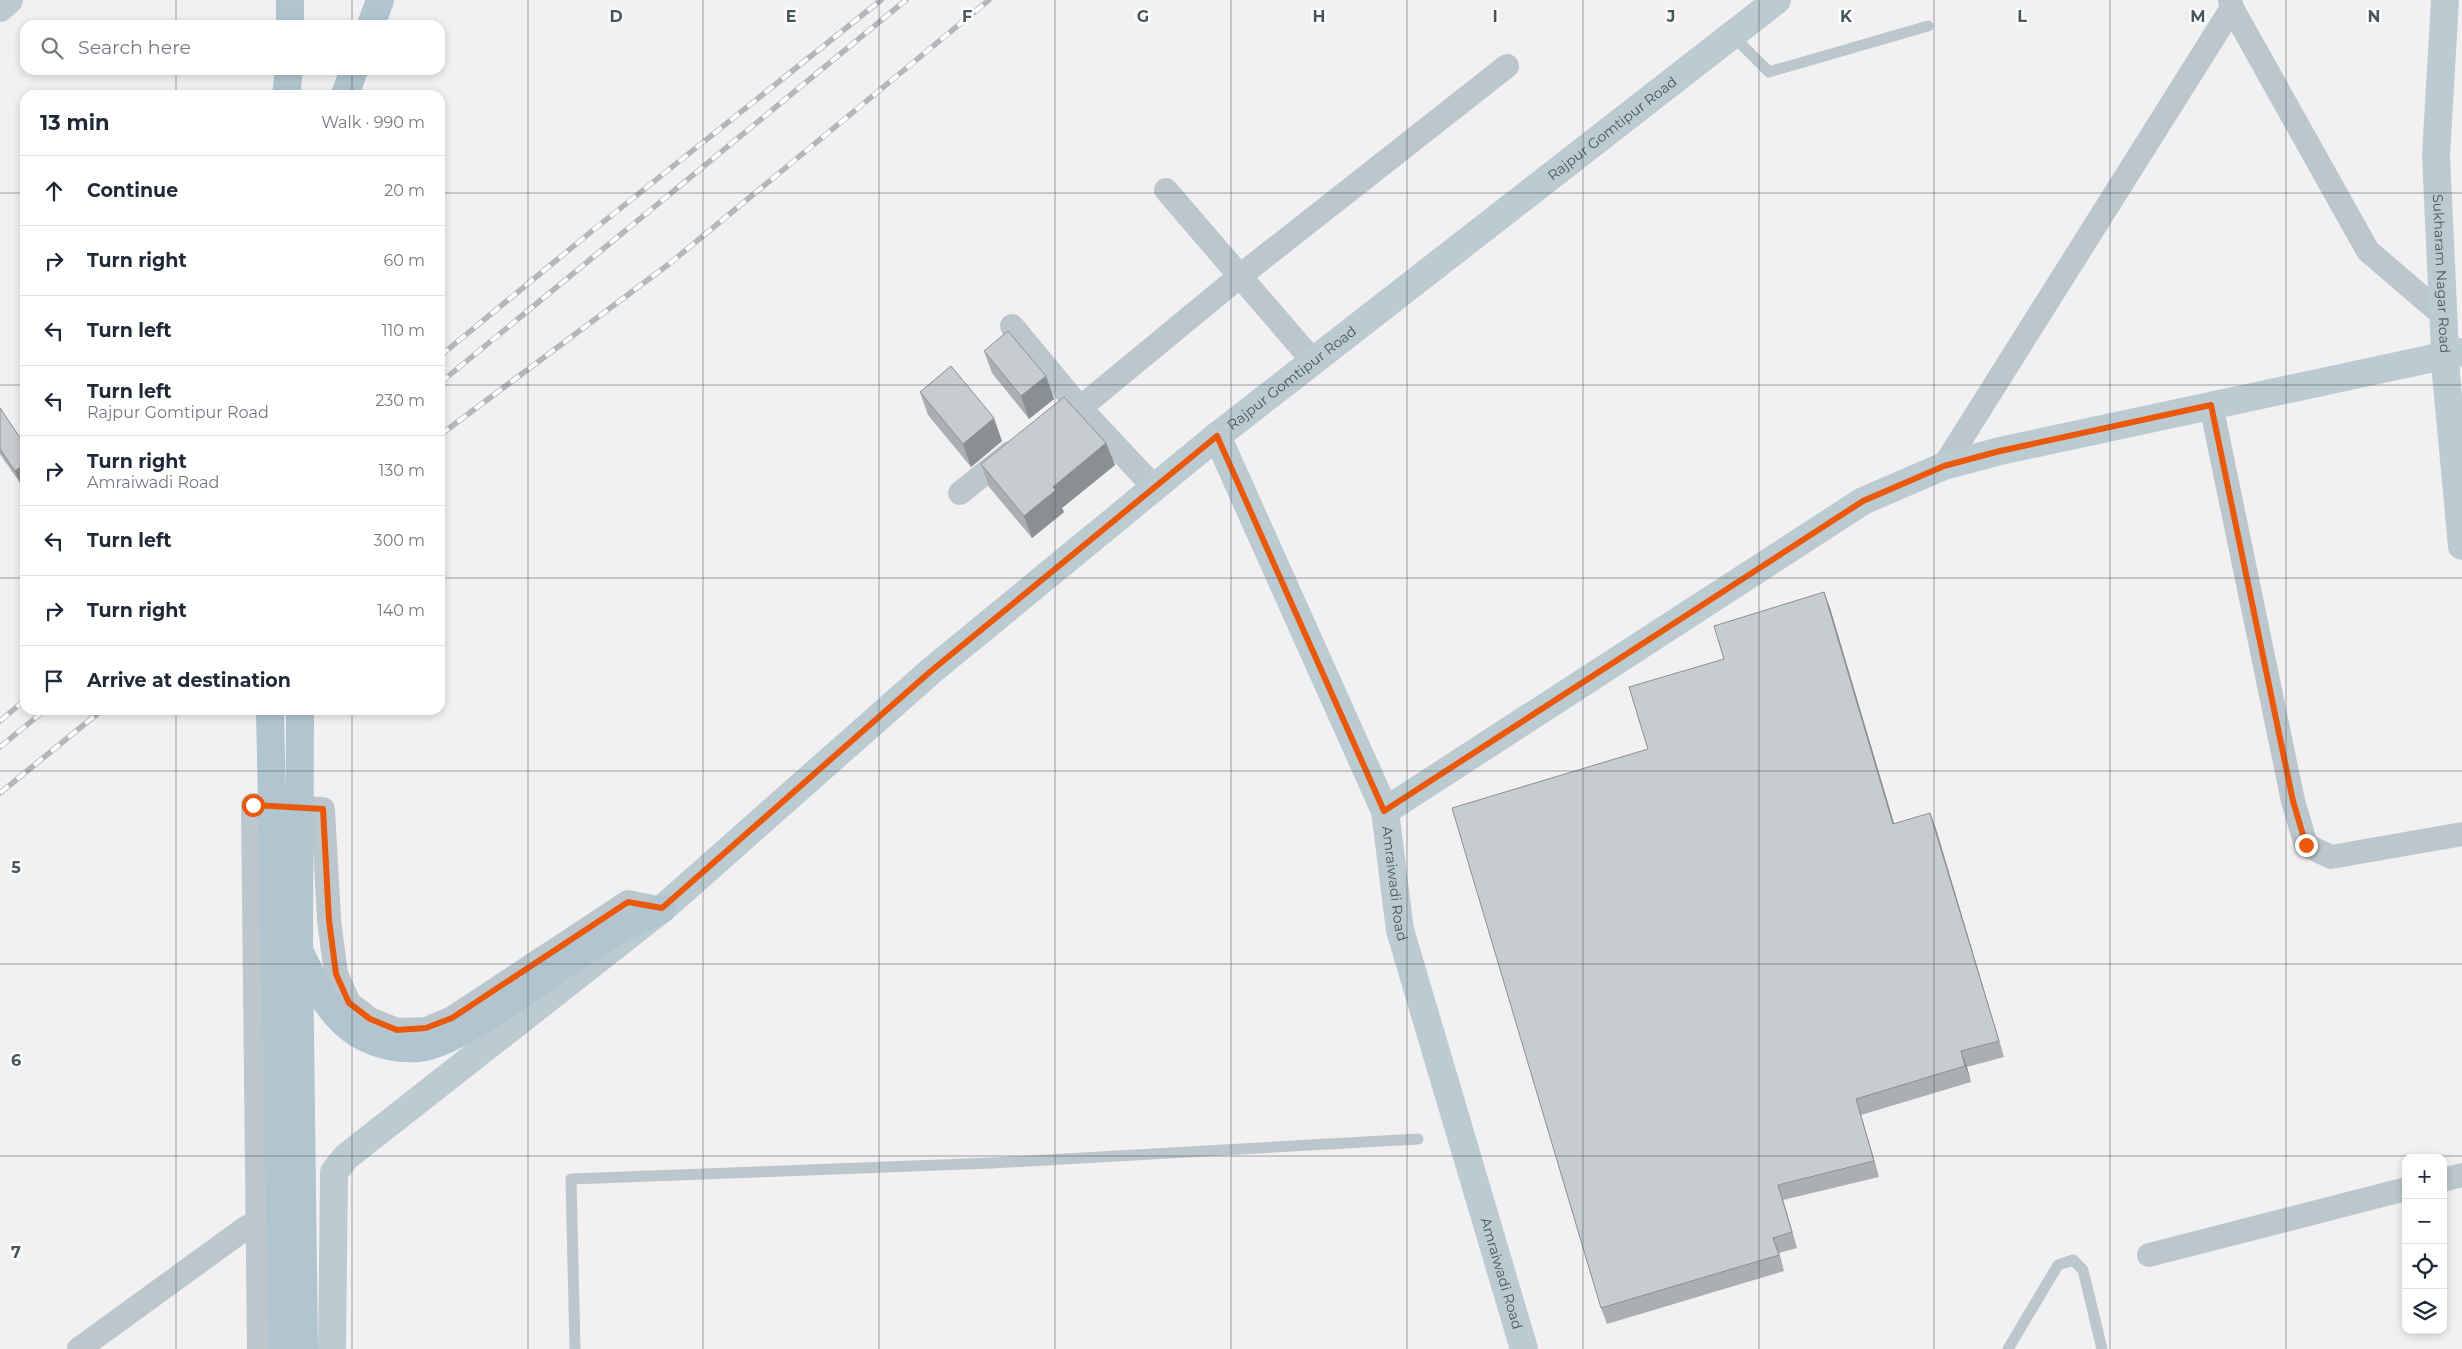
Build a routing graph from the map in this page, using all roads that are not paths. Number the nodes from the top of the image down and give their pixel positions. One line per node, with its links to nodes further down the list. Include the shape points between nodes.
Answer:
1 (9, 0): 7 (main road)
2 (290, 0): 8 (main road)
3 (380, 0): 9 (main road)
4 (1777, 0): 11 (main road, Rajpur Gomtipur Road)
5 (2445, 0): 15 (main road, Sukharam Nagar Road, via 2436,155)
6 (2231, 4): 15 (street, via 2368,251); 23 (street)
7 (0, 8)
8 (290, 20)
9 (373, 20)
10 (1928, 26): 11 (lane, via 1769,72)
11 (1732, 35): 18 (main road, Rajpur Gomtipur Road)
12 (1506, 66): 14 (street)
13 (1166, 190): 14 (street)
14 (1240, 276): 18 (street); 20 (street)
15 (2444, 316): 17 (main road, Sukharam Nagar Road)
16 (1012, 326): 20 (street)
17 (2453, 354): 19 (main road); 26 (main road, Sukharam Nagar Road)
18 (1313, 361): 21 (main road, Rajpur Gomtipur Road)
19 (2211, 405): 23 (main road); 30 (street, via 2293,801 2306,845 2331,858)
20 (1070, 407): 24 (street)
21 (1217, 436): 24 (main road, Rajpur Gomtipur Road); 29 (main road, Amraiwadi Road)
22 (1028, 438): 25 (street)
23 (1944, 466): 29 (main road, via 1863,501)
24 (1154, 487): 31 (main road, Rajpur Gomtipur Road, via 931,671)
25 (960, 493)
26 (2462, 546)
27 (270, 715): 41 (main road, bridge)
28 (300, 715): 32 (main road, bridge)
29 (1384, 811): 45 (main road, Amraiwadi Road, via 1400,930)
30 (2462, 834)
31 (662, 908): 32 (main road, via 612,933 448,1039 420,1048 375,1042 352,1030 338,1018 318,991); 40 (street, via 628,902 452,1018 426,1028 397,1030 370,1019 349,1003 336,974 329,920 323,809 253,805); 43 (main road, Rajpur Gomtipur Road, via 346,1157 334,1172)
32 (299, 950): 42 (main road)
33 (1418, 1139): 44 (lane, via 992,1163 571,1179)
34 (2462, 1175): 35 (street)
35 (2447, 1179)
36 (2402, 1191): 38 (street)
37 (247, 1227): 39 (street)
38 (2149, 1255)
39 (79, 1349)
40 (259, 1349)
41 (283, 1349)
42 (304, 1349)
43 (332, 1349)
44 (575, 1349)
45 (1524, 1349)
46 (2008, 1349): 47 (lane, via 2058,1265 2073,1260 2083,1270)
47 (2102, 1349)

